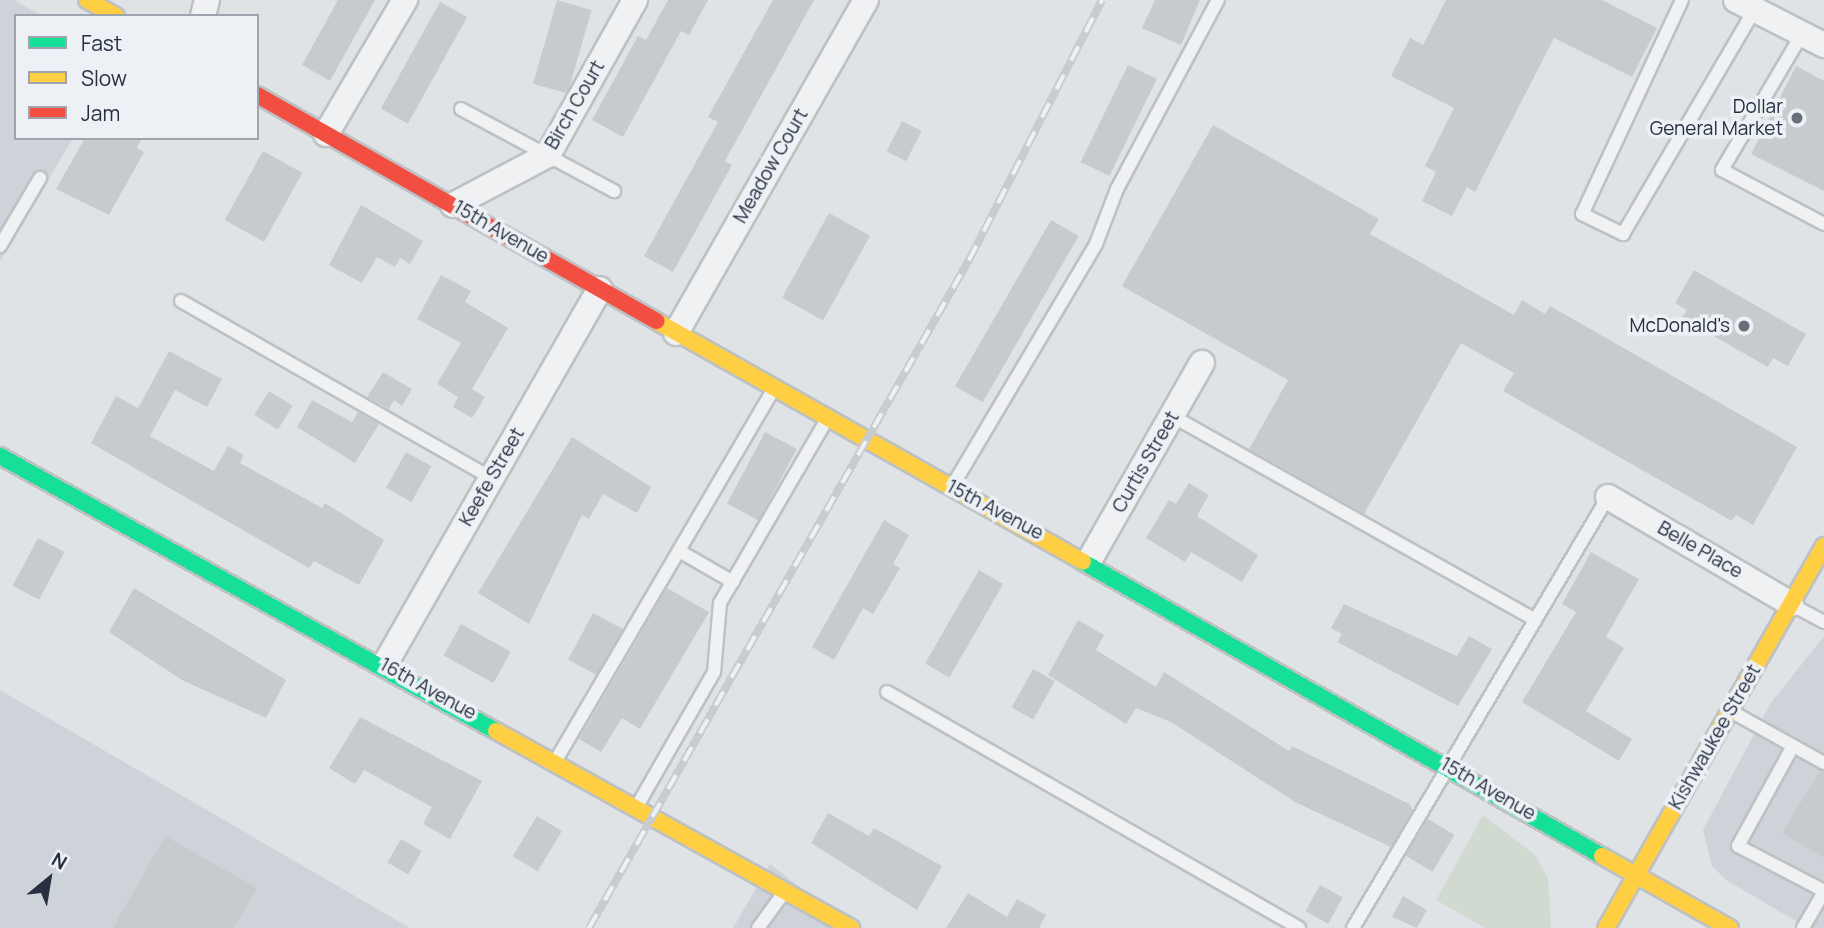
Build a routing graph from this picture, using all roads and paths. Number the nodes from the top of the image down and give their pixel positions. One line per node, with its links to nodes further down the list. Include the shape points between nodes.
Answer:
1 (87, 0): 8 (main road)
2 (405, 0): 13 (street)
3 (635, 0): 14 (street, Birch Court)
4 (866, 0): 22 (street, Meadow Court)
5 (1218, 0): 29 (lane, via 1117,189 1096,244)
6 (1682, 0): 7 (lane, via 1581,214 1623,234)
7 (1745, 5): 9 (street)
8 (112, 14)
9 (1802, 34): 10 (street); 18 (lane, via 1722,170)
10 (1824, 45)
11 (259, 96): 13 (main road, 15th Avenue)
12 (461, 109): 14 (lane)
13 (326, 134): 17 (main road, 15th Avenue)
14 (548, 155): 16 (lane); 17 (street, Birch Court)
15 (40, 178): 19 (lane)
16 (614, 191)
17 (453, 205): 20 (main road, 15th Avenue)
18 (1824, 224)
19 (0, 246)
20 (600, 289): 22 (main road, 15th Avenue); 28 (street, Keefe Street)
21 (181, 301): 28 (lane)
22 (676, 333): 24 (main road, 15th Avenue)
23 (1202, 363): 25 (street, Curtis Street)
24 (774, 389): 26 (main road, 15th Avenue); 32 (lane)
25 (1172, 416): 33 (street, Curtis Street); 36 (lane)
26 (827, 419): 29 (main road, 15th Avenue); 34 (lane)
27 (0, 456): 38 (main road, 16th Avenue)
28 (491, 478): 38 (street, Keefe Street)
29 (952, 487): 33 (main road, 15th Avenue)
30 (1608, 497): 35 (street, Belle Place); 36 (lane)
31 (1824, 546): 35 (main road, Kishwaukee Street)
32 (681, 552): 34 (lane); 42 (lane)
33 (1089, 561): 44 (main road, 15th Avenue)
34 (733, 582): 45 (lane, via 720,603 714,672)
35 (1791, 604): 37 (lane); 40 (main road, Kishwaukee Street)
36 (1535, 620): 44 (lane)
37 (1824, 622)
38 (385, 664): 42 (main road, 16th Avenue)
39 (887, 692): 51 (lane)
40 (1730, 711): 41 (lane); 46 (main road, Kishwaukee Street)
41 (1793, 746): 43 (lane); 48 (lane, via 1738,846)
42 (555, 760): 45 (main road, 16th Avenue)
43 (1824, 763)
44 (1449, 767): 46 (main road, 15th Avenue); 52 (lane)
45 (637, 806): 47 (main road, 16th Avenue)
46 (1637, 875): 53 (main road, Kishwaukee Street); 54 (main road, 15th Avenue)
47 (785, 891): 49 (lane); 50 (main road, 16th Avenue)
48 (1823, 892): 55 (lane)
49 (758, 928)
50 (851, 928)
51 (1299, 928)
52 (1353, 928)
53 (1606, 928)
54 (1730, 928)
55 (1803, 928)

